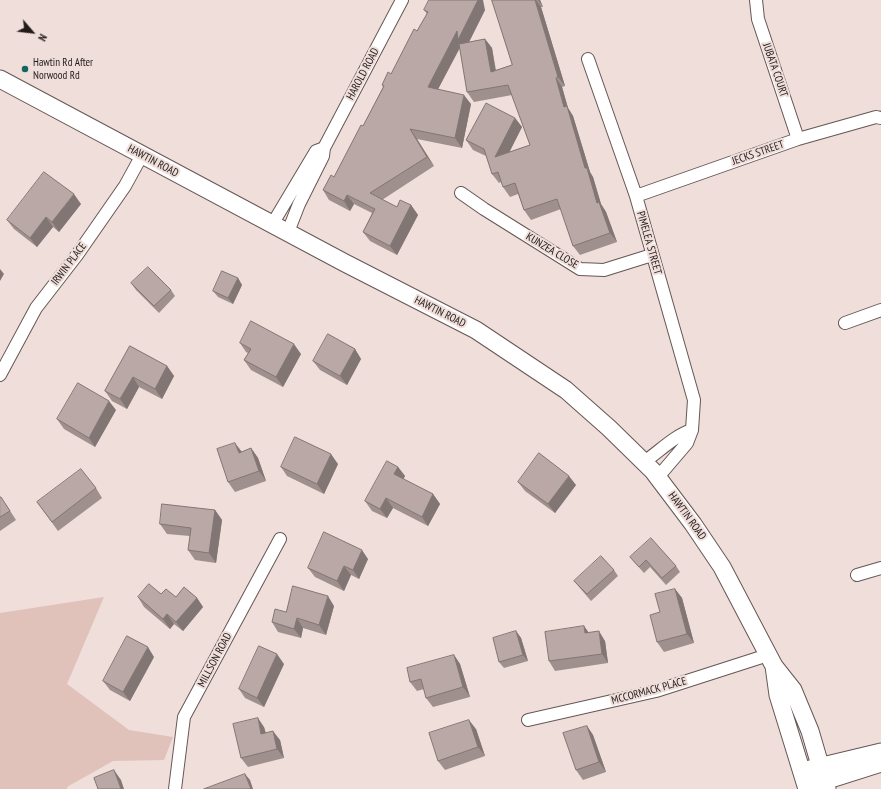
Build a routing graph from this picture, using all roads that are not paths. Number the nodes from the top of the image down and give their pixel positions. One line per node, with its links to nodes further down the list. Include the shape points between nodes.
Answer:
1 (402, 0): 7 (street, HAROLD ROAD)
2 (756, 0): 6 (street, JUBATA COURT, via 758,19)
3 (588, 59): 10 (street, PIMELEA STREET)
4 (0, 79): 8 (main road, HAWTIN ROAD)
5 (881, 118): 6 (street, JECKS STREET, via 876,117)
6 (798, 139): 10 (street, JECKS STREET)
7 (324, 148): 11 (street, HAROLD ROAD, via 316,152); 12 (street, HAROLD ROAD, via 323,156)
8 (142, 155): 11 (main road, HAWTIN ROAD); 16 (street, IRWIN PLACE, via 116,199 36,308)
9 (462, 193): 13 (street, KUNZEA CLOSE, via 580,269 604,270)
10 (636, 196): 13 (street, PIMELEA STREET)
11 (273, 223): 12 (main road, HAWTIN ROAD)
12 (288, 232): 18 (main road, HAWTIN ROAD, via 476,330 566,390)
13 (652, 255): 17 (street, PIMELEA STREET, via 694,400)
14 (881, 310): 15 (street)
15 (844, 323)
16 (0, 375)
17 (692, 430): 18 (street, via 680,434); 19 (street, PIMELEA STREET, via 687,443)
18 (644, 462): 19 (main road, HAWTIN ROAD)
19 (658, 477): 23 (main road, HAWTIN ROAD, via 722,567)
20 (280, 538): 29 (street, MILLSON ROAD, via 184,717)
21 (881, 568): 22 (street)
22 (857, 575)
23 (771, 660): 24 (street, MCCORMACK PLACE, via 656,691); 27 (main road, HAWTIN ROAD, via 794,690); 28 (main road, HAWTIN ROAD, via 778,696)
24 (528, 720)
25 (881, 752): 27 (main road)
26 (881, 763): 27 (main road)
27 (824, 779): 28 (main road)
28 (805, 782)
29 (175, 789)

